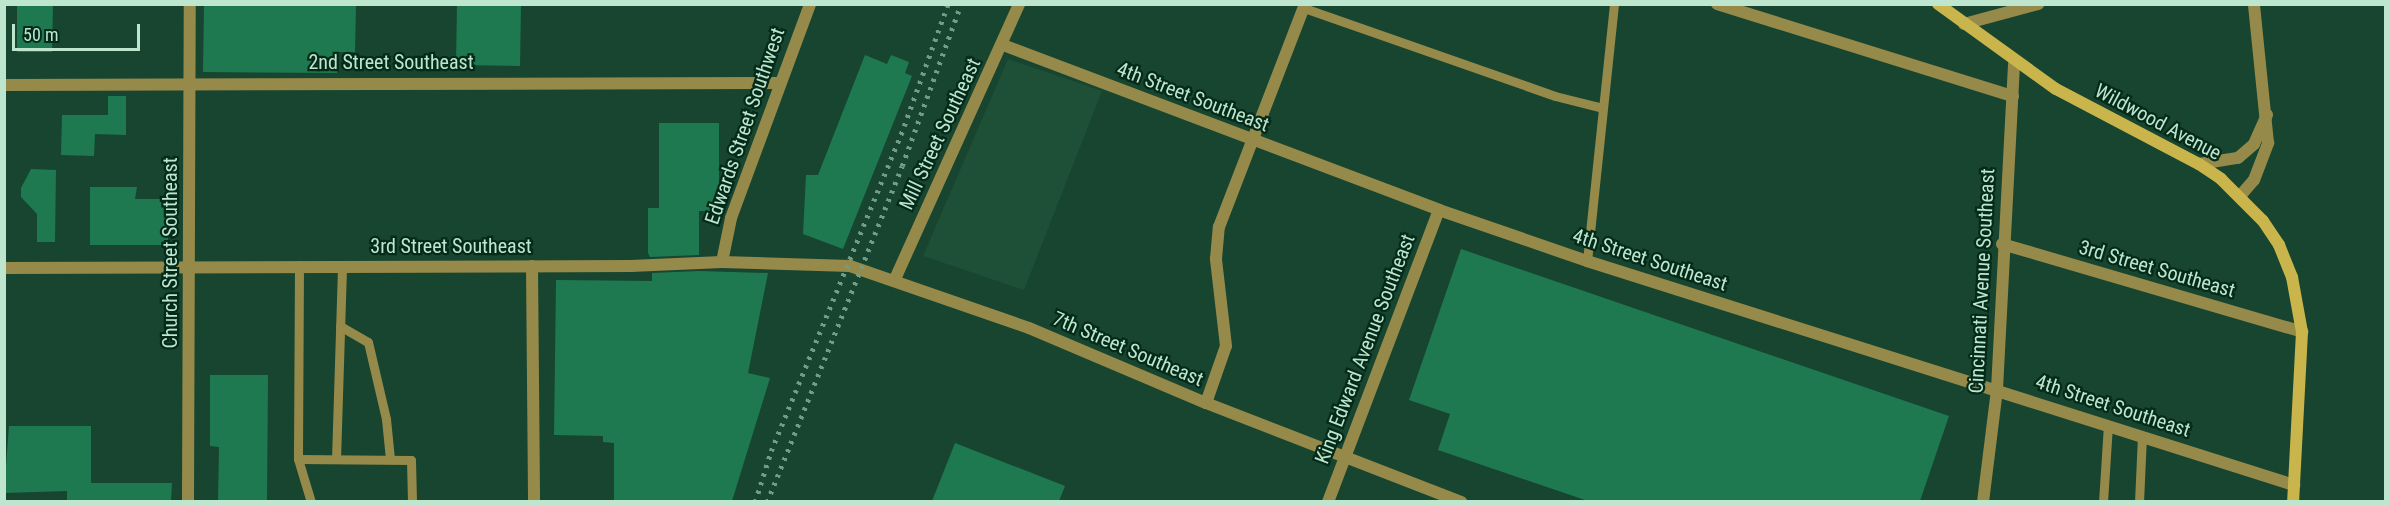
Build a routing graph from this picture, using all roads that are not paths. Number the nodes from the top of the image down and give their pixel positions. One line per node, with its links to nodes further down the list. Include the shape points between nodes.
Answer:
1 (190, 4): 13 (street, Church Street Southeast)
2 (810, 4): 14 (street, Edwards Street Southwest)
3 (1019, 4): 11 (street, Mill Street Southeast)
4 (1614, 4): 17 (lane)
5 (1717, 4): 16 (street)
6 (1938, 4): 10 (main road, Wildwood Avenue)
7 (2038, 4): 10 (street)
8 (2254, 4): 18 (street)
9 (1304, 6): 17 (lane, via 1555,96); 19 (street)
10 (1964, 24): 12 (main road, Wildwood Avenue)
11 (1003, 45): 19 (street, 4th Street Southeast); 31 (street, Mill Street Southeast)
12 (2014, 63): 16 (street, Cincinnati Avenue Southeast); 20 (main road, Wildwood Avenue, via 2103,117)
13 (190, 82): 14 (street, 2nd Street Southeast); 15 (street, 2nd Street Southeast); 27 (street, Church Street Southeast)
14 (778, 83): 25 (street, Edwards Street Southwest, via 731,218)
15 (4, 85)
16 (2013, 96): 23 (street, Cincinnati Avenue Southeast)
17 (1604, 108): 24 (lane)
18 (2267, 115): 20 (street, via 2254,144 2238,158); 21 (street, via 2265,156 2254,180)
19 (1254, 142): 22 (street, 4th Street Southeast); 35 (street, via 1219,226 1216,260 1226,346)
20 (2199, 164): 21 (main road, Wildwood Avenue)
21 (2240, 196): 33 (main road, Wildwood Avenue, via 2279,245 2292,277)
22 (1439, 210): 24 (street, 4th Street Southeast); 38 (street, King Edward Avenue Southeast)
23 (2002, 244): 33 (street, 3rd Street Southeast); 34 (street, Cincinnati Avenue Southeast)
24 (1587, 261): 34 (street, 4th Street Southeast)
25 (722, 262): 29 (street, 3rd Street Southeast); 31 (street, 3rd Street Southeast, via 850,266)
26 (342, 265): 28 (street, 3rd Street Southeast); 29 (street, 3rd Street Southeast); 32 (lane)
27 (190, 266): 28 (street, 3rd Street Southeast); 30 (street, 3rd Street Southeast); 43 (street, Church Street Southeast)
28 (299, 266): 39 (lane)
29 (532, 266): 46 (street)
30 (4, 268)
31 (895, 279): 35 (street, 7th Street Southeast, via 1029,328)
32 (340, 326): 40 (lane); 41 (lane, via 368,342 386,419)
33 (2302, 332): 42 (main road, Wildwood Avenue)
34 (1996, 389): 36 (street, 4th Street Southeast); 49 (street, Cincinnati Avenue Southeast)
35 (1206, 403): 38 (street, 7th Street Southeast)
36 (2108, 425): 37 (street, 4th Street Southeast); 50 (lane)
37 (2142, 436): 42 (street, 4th Street Southeast); 51 (lane)
38 (1344, 457): 47 (street, King Edward Avenue Southeast); 48 (street, 7th Street Southeast)
39 (298, 459): 40 (lane); 44 (lane)
40 (336, 459): 41 (lane)
41 (390, 459): 45 (lane, via 411,460)
42 (2294, 485): 52 (main road, Wildwood Avenue)
43 (188, 501)
44 (311, 501)
45 (412, 501)
46 (534, 501)
47 (1328, 501)
48 (1461, 501)
49 (1983, 501)
50 (2103, 501)
51 (2139, 501)
52 (2293, 501)

